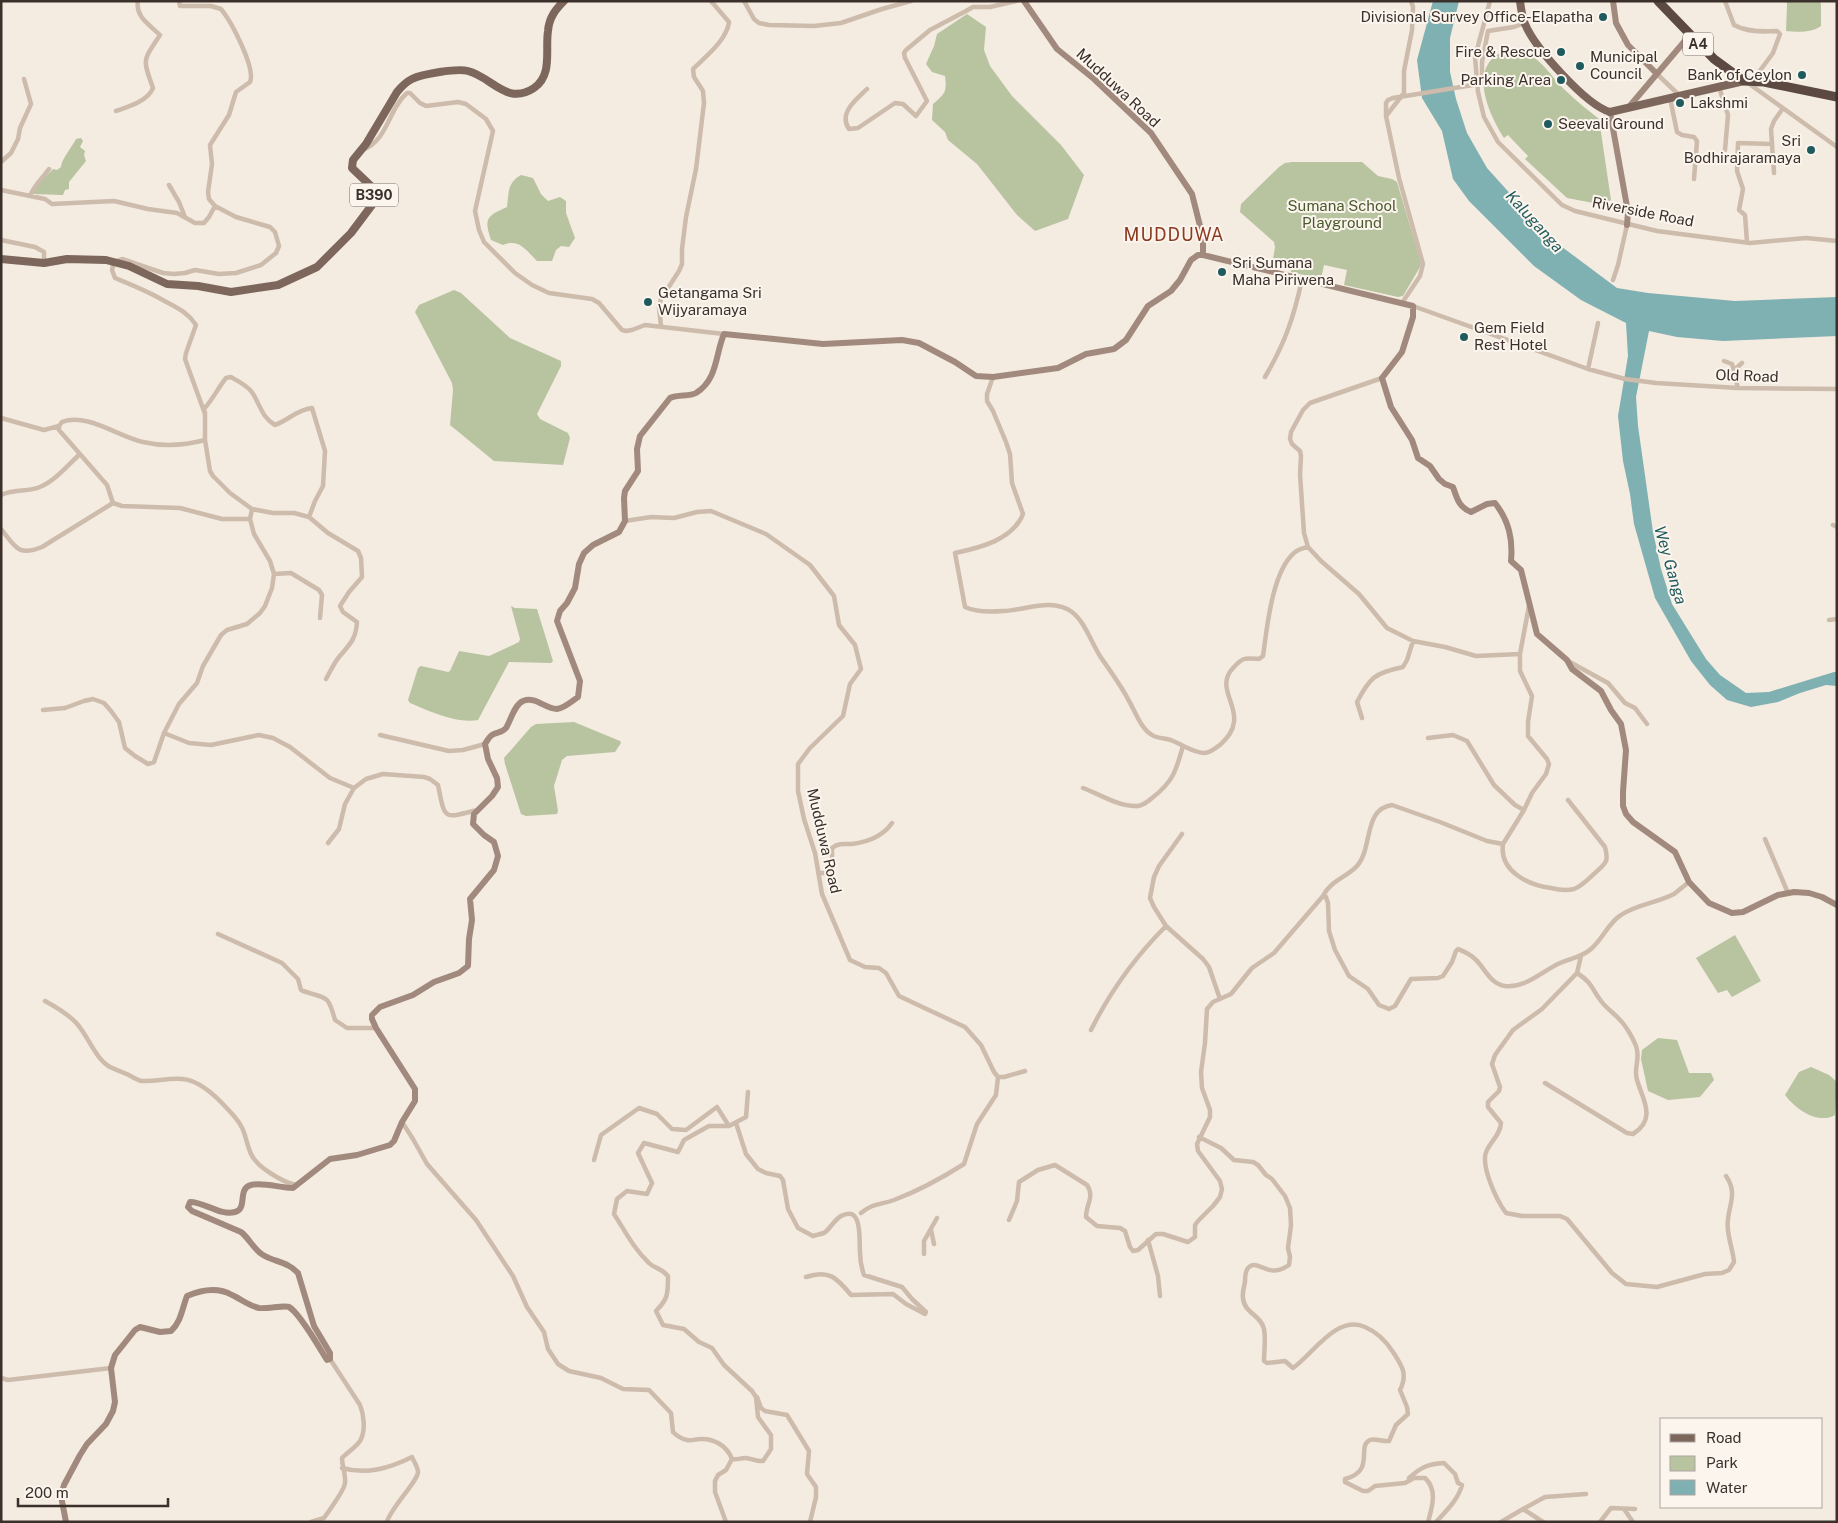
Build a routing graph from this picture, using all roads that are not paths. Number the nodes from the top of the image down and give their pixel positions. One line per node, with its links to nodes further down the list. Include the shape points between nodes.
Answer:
1 (138, 1): 28 (street, via 138,13 160,35 149,50 145,65 153,88 151,93)
2 (179, 1): 42 (street, via 180,6 221,9 251,72 250,82 236,92 228,115 210,145 212,164 208,192)
3 (564, 1): 34 (main road, B390, via 550,22 547,65 536,86 527,92 511,94 474,73 460,70 412,79 397,92)
4 (711, 1): 57 (street, via 729,22 718,43 693,69 703,91 704,103 696,169 686,217 682,264 661,298)
5 (744, 1): 6 (street, via 759,23 814,26 841,23)
6 (911, 1)
7 (1016, 1): 22 (street, via 973,7 930,30 906,50 905,58 927,101 916,116 903,104 895,103 858,128 849,129 845,124 846,110)
8 (1024, 1): 48 (street, Mudduwa Road, via 1057,49 1151,133 1192,194 1203,238)
9 (1411, 1): 30 (street, via 1412,30 1404,72 1404,94)
10 (1490, 1): 44 (street, Riverside Road, via 1475,57 1484,117 1498,142 1562,205)
11 (1520, 1): 15 (main road)
12 (1613, 1): 17 (street, via 1616,23 1628,45)
13 (1658, 1): 16 (highway, A4)
14 (1725, 1): 20 (street, via 1734,25 1741,29 1777,31 1780,34 1773,52 1759,72)
15 (1524, 23): 29 (main road, via 1546,58 1580,90); 30 (street, bridge, via 1488,31 1482,83 1393,98 1386,103)
16 (1689, 36): 17 (street); 19 (highway, A4)
17 (1657, 74): 23 (street); 26 (street)
18 (24, 80): 35 (street, via 31,104 11,153)
19 (1744, 81): 20 (highway); 21 (main road); 27 (street)
20 (1758, 81): 24 (highway)
21 (1719, 87): 23 (main road); 33 (street, via 1728,115)
22 (867, 89)
23 (1680, 96): 25 (main road)
24 (1837, 97)
25 (1670, 98): 26 (main road); 38 (street, via 1677,132 1697,140)
26 (1628, 108): 29 (main road)
27 (1783, 108): 31 (street, via 1771,129); 32 (street)
28 (116, 112)
29 (1610, 112): 44 (street, via 1628,212)
30 (1386, 116): 54 (street, via 1423,264 1420,276)
31 (1772, 144): 37 (street); 47 (street, via 1738,143 1737,171 1743,189 1739,210 1745,215)
32 (1837, 146)
33 (1725, 150)
34 (359, 151): 50 (main road, B390, via 352,168 373,188 372,205 328,257 312,270 286,283 238,292 174,286); 57 (street, via 378,141 400,99 407,93 426,106 466,104 486,119 493,131 475,211 484,242 532,285 549,293 600,303 622,330 645,325)
35 (1, 162)
36 (49, 169): 41 (street, via 34,185)
37 (1774, 173)
38 (1694, 179)
39 (169, 185): 43 (street)
40 (1, 190): 41 (street)
41 (30, 196): 43 (street, via 52,204 114,201)
42 (215, 206): 43 (street, via 204,223 195,223); 50 (street, via 236,217 270,227 279,246 276,253 262,265 236,273 219,274 195,270 163,273 122,259)
43 (185, 217)
44 (1627, 225): 47 (street, Riverside Road); 53 (street)
45 (1, 240): 51 (street, via 35,247 44,252)
46 (1837, 241): 47 (street, Riverside Road, via 1806,238)
47 (1747, 242)
48 (1203, 255): 52 (street); 64 (street, via 1192,260 1171,291 1148,306 1131,334 1114,349 1086,354 1058,368)
49 (1, 259): 51 (main road, B390)
50 (114, 262): 51 (main road, B390, via 66,259); 68 (street, via 115,278 150,291 192,318 196,325 186,359)
51 (44, 263)
52 (1302, 279): 54 (street); 63 (street, via 1290,329)
53 (1613, 280)
54 (1402, 303): 55 (street)
55 (1413, 306): 61 (street, Old Road); 65 (street, via 1413,317 1402,352)
56 (1598, 323): 61 (street)
57 (661, 326): 58 (street)
58 (724, 334): 64 (street, via 823,344 902,340 920,343 976,376); 78 (street, via 716,367 704,386 694,394 670,398 640,436 638,471 624,498)
59 (1724, 361): 62 (street, via 1732,364)
60 (1742, 363): 62 (street)
61 (1588, 370): 66 (street, Old Road, via 1625,380)
62 (1734, 370): 66 (street)
63 (1265, 377)
64 (993, 378): 97 (street, via 987,401 1010,454 1012,483 1023,514 1020,523 998,540 955,553 965,607 1003,611 1040,604 1071,611 1079,619 1145,730 1152,736 1172,740)
65 (1382, 378): 80 (street, via 1310,404 1303,410 1292,432 1292,444 1302,456 1300,474); 82 (street, via 1391,407 1412,440 1418,458 1430,466 1439,479 1454,487 1458,503 1464,509 1471,512 1495,503 1504,516 1512,543 1511,561 1521,570)
66 (1738, 388): 67 (street, Old Road)
67 (1837, 389)
68 (204, 414): 71 (street); 76 (street, via 221,384 231,377 252,392 260,410 275,425 301,410 312,408 325,451 323,486)
69 (1, 418): 70 (street, via 44,430)
70 (59, 426): 71 (street, via 66,420 80,419 145,442 169,445); 72 (street)
71 (206, 440): 75 (street, via 213,476)
72 (80, 454): 73 (street, via 39,487); 74 (street, via 107,485)
73 (1, 495)
74 (113, 503): 77 (street, via 180,508 222,519); 79 (street, via 34,550 16,548)
75 (252, 509): 76 (street); 77 (street)
76 (309, 517): 89 (street, via 358,551 361,558 362,577 340,606 357,622 357,627 350,647 338,658)
77 (250, 519): 81 (street)
78 (625, 521): 96 (street, via 619,532 584,553 575,588 557,621 580,682 578,697 557,709 535,700 524,701 503,731 492,735); 108 (street, Mudduwa Road, via 674,518 711,511 766,534 810,565 834,596 839,625 856,645 861,669 850,684 843,716 798,764 798,791)
79 (1, 529)
80 (1308, 547): 86 (street, via 1360,594 1387,628); 97 (street, via 1295,552 1287,561 1271,600 1263,656 1241,659 1226,680 1235,719 1228,737 1214,750 1205,753)
81 (274, 574): 83 (street, via 291,573 318,590 322,595); 93 (street, via 264,606 247,624 220,635 203,666 198,684 179,704)
82 (1529, 605): 87 (street); 88 (street, via 1537,634)
83 (320, 618)
84 (1829, 620): 85 (street)
85 (1837, 620)
86 (1413, 641): 87 (street, via 1476,656); 91 (street, via 1402,667 1377,674 1366,686 1357,702)
87 (1520, 654): 102 (street, via 1520,671 1532,696 1528,736 1549,764)
88 (1567, 660): 92 (street, via 1608,683); 109 (street, via 1582,678 1601,690 1621,724 1626,750 1623,792 1626,814 1676,852)
89 (326, 679)
90 (43, 710): 93 (street, via 93,700 104,703 119,722 125,748 148,764 156,760)
91 (1362, 718)
92 (1647, 724)
93 (164, 733): 98 (street, via 189,743 211,745 260,736 273,738 330,778)
94 (380, 735): 96 (street, via 448,751)
95 (1428, 738): 102 (street, via 1453,735 1467,741 1494,785)
96 (485, 744): 101 (street, via 498,787)
97 (1182, 746): 99 (street, via 1176,769 1166,787 1144,804 1136,807 1124,804)
98 (354, 788): 101 (street, via 366,779 383,774 430,779 438,785 446,814 455,817); 106 (street, via 345,804 339,829)
99 (1083, 788)
100 (1568, 800): 107 (street, via 1608,855 1606,862 1582,885 1564,890 1537,886 1511,870 1504,860)
101 (478, 810): 119 (street, via 473,824 494,842 498,856 494,870 470,899 472,920 468,966 413,995 380,1007 372,1016)
102 (1524, 810): 107 (street)
103 (892, 823): 108 (street, via 877,838 836,845 832,848 832,870 830,873)
104 (1182, 834): 113 (street, via 1159,866 1150,898)
105 (1766, 839): 110 (street)
106 (328, 843)
107 (1503, 844): 111 (street, via 1486,841 1392,805 1384,806 1374,817 1358,865)
108 (818, 873): 122 (street, Mudduwa Road, via 822,894 850,960 865,967 879,968 886,973 899,996 965,1027 981,1045)
109 (1689, 882): 110 (street, via 1709,904 1732,913 1743,912); 115 (street, via 1674,894 1620,915 1593,948)
110 (1788, 893): 112 (street, via 1808,893)
111 (1323, 896): 115 (street, via 1328,903 1331,938 1349,976 1368,989 1379,1005 1388,1009 1395,1006 1411,979 1443,976 1458,949 1468,953 1492,980 1504,986 1526,983 1560,963); 117 (street, via 1274,953 1252,968 1231,994)
112 (1837, 905)
113 (1166, 926): 117 (street, via 1209,967); 120 (street, via 1144,949 1101,1010)
114 (218, 934): 119 (street, via 282,963 298,978 303,992 326,998 335,1020 347,1028)
115 (1581, 956): 116 (street)
116 (1577, 973): 123 (street, via 1589,981 1602,1002 1622,1021 1636,1045 1639,1057 1637,1079 1648,1112 1641,1129 1628,1133); 130 (street, via 1542,1009 1513,1030 1492,1064 1500,1087 1488,1102 1488,1107 1502,1123 1500,1132 1484,1156 1498,1202 1506,1213 1560,1216 1626,1284 1657,1287 1705,1274 1722,1273 1729,1270 1734,1262 1727,1228 1732,1185)
117 (1220, 999): 128 (street, via 1207,1009 1200,1072 1210,1117)
118 (44, 1001): 131 (street, via 78,1024 100,1058 111,1067 139,1080 193,1081 208,1090 244,1129 254,1159 267,1171)
119 (376, 1028): 125 (street, via 415,1089 415,1101)
120 (1091, 1030)
121 (1026, 1071): 122 (street)
122 (998, 1077): 132 (street, via 996,1094 977,1124 964,1164 942,1178 893,1200 870,1206)
123 (1545, 1083)
124 (748, 1092): 126 (street, via 746,1118)
125 (402, 1122): 131 (street, via 390,1145 330,1159); 145 (street, via 426,1164 476,1220 513,1276 526,1307 544,1332 548,1349 558,1364 570,1372 600,1378 623,1389 649,1390 671,1413 673,1432 679,1437 689,1441 717,1442 729,1451)
126 (736, 1123): 127 (street); 139 (street, via 746,1154 758,1169 783,1180 788,1209 798,1228 812,1236 824,1233 840,1217 853,1216 860,1232 860,1259 864,1275 902,1287 926,1312 906,1304 893,1294 850,1295 830,1275)
127 (730, 1126): 129 (street, via 717,1107 686,1130 672,1129 657,1114 639,1108 601,1135); 144 (street, via 709,1126 684,1140 678,1152 644,1143 638,1153 652,1183 647,1194 627,1191 617,1199 614,1214 638,1253 668,1276 665,1302 656,1311 663,1325 684,1329 712,1348)
128 (1199, 1138): 136 (street, via 1198,1151 1220,1182 1220,1197 1195,1225 1192,1240 1181,1241 1156,1234); 147 (street, via 1221,1148 1234,1160 1258,1165 1285,1196 1290,1208 1289,1265 1274,1272 1257,1265 1246,1270 1245,1308 1261,1322 1264,1330 1264,1361 1285,1361 1293,1368 1322,1340 1351,1323 1372,1330 1387,1342 1404,1368 1404,1383 1400,1390 1408,1414 1396,1425 1389,1441 1368,1441 1363,1467 1345,1482 1363,1491)
129 (594, 1160)
130 (1726, 1176)
131 (298, 1186): 141 (street, via 249,1185 242,1194 241,1207 233,1213 196,1202 190,1202 188,1207 241,1232 262,1254 294,1269 314,1326)
132 (861, 1213)
133 (937, 1218): 135 (street)
134 (1009, 1220): 136 (street, via 1017,1201 1019,1182 1038,1170 1055,1165 1091,1190 1086,1217 1097,1226 1125,1231 1133,1251)
135 (931, 1230): 137 (street); 138 (street, via 924,1241)
136 (1148, 1240): 140 (street)
137 (934, 1244)
138 (924, 1254)
139 (806, 1277)
140 (1160, 1296)
141 (330, 1359): 142 (street, via 327,1360 290,1308 261,1308 229,1293 200,1291 187,1296 178,1324 171,1331 140,1327 135,1330 115,1355); 146 (street, via 363,1413 360,1441 342,1458)
142 (111, 1368): 143 (street, via 8,1380); 152 (street, via 113,1411 106,1424 87,1444 64,1485 61,1496)
143 (1, 1378)
144 (756, 1397): 145 (street, via 758,1417 771,1435 771,1449 763,1461); 156 (street, via 765,1411 787,1415 809,1451 808,1474 816,1487)
145 (732, 1459): 155 (street, via 715,1481 715,1492)
146 (342, 1468): 153 (street, via 346,1483 343,1492 324,1518); 154 (street, via 380,1470 412,1457 417,1477)
147 (1405, 1483): 157 (street, via 1420,1477 1430,1482 1433,1492); 158 (street, via 1416,1471 1430,1464 1444,1464 1455,1474 1462,1485 1449,1508)
148 (1586, 1494): 149 (street, via 1545,1497)
149 (1523, 1509): 159 (street); 160 (street)
150 (1624, 1509): 151 (street); 161 (street, via 1611,1508); 162 (street)
151 (1635, 1509)
152 (66, 1522)
153 (311, 1522)
154 (386, 1522)
155 (726, 1522)
156 (810, 1522)
157 (1428, 1522)
158 (1436, 1522)
159 (1501, 1522)
160 (1543, 1522)
161 (1600, 1522)
162 (1633, 1522)

